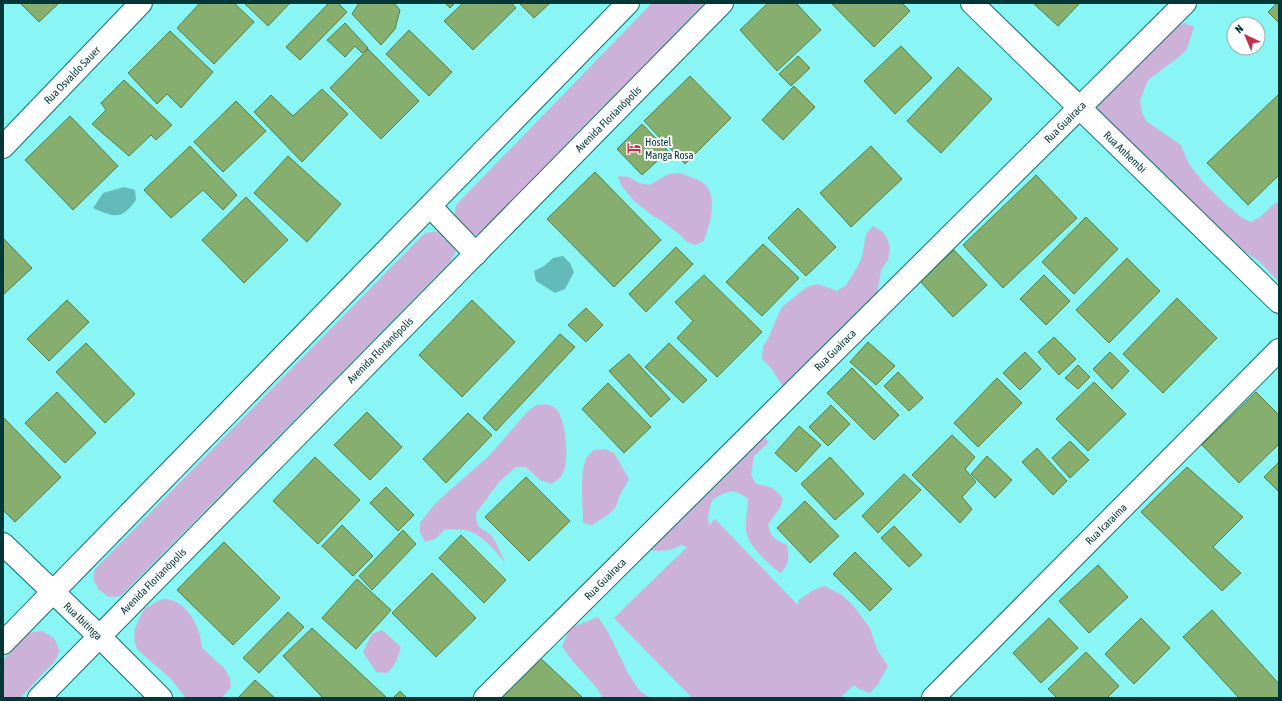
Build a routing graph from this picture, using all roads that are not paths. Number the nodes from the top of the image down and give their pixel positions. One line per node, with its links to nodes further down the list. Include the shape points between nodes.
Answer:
1 (142, 3): 7 (street, Rua Osvaldo Sauer)
2 (628, 3): 8 (street)
3 (722, 3): 9 (street, Avenida Florianópolis)
4 (972, 3): 6 (street, Rua Anhembi)
5 (1185, 3): 6 (street, Rua Guairaca)
6 (1080, 108): 10 (street, Rua Anhembi); 18 (street, Rua Guairaca)
7 (3, 147)
8 (430, 206): 9 (street); 13 (street)
9 (476, 254): 14 (street, Avenida Florianópolis)
10 (1279, 302)
11 (1279, 350): 19 (street, Rua Icaraima)
12 (3, 544): 13 (street, Rua Ibitinga)
13 (53, 592): 14 (street, Rua Ibitinga); 15 (street)
14 (99, 636): 16 (street, Avenida Florianópolis); 17 (street, Rua Ibitinga)
15 (3, 643)
16 (39, 698)
17 (161, 698)
18 (485, 698)
19 (933, 698)

